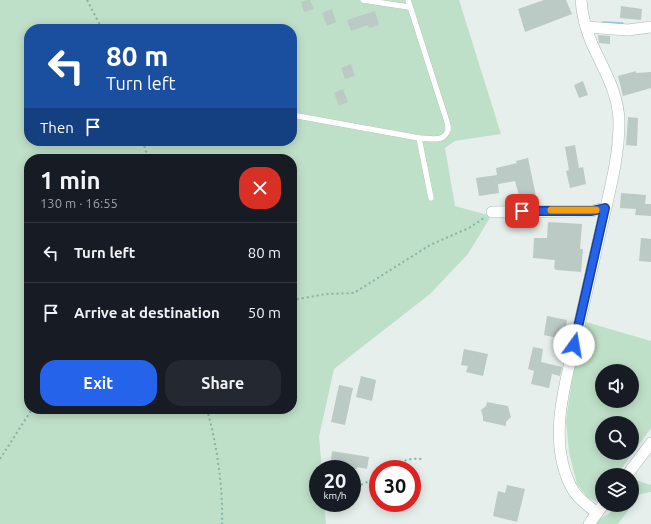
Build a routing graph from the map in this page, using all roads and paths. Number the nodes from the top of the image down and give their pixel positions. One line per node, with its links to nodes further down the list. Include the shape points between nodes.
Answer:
1 (87, 0): 6 (path)
2 (363, 0): 5 (lane)
3 (408, 0): 5 (lane)
4 (581, 0): 7 (street)
5 (409, 7): 10 (lane, via 448,130 440,139)
6 (99, 24)
7 (586, 27): 8 (street, via 628,30); 12 (street, via 614,90 618,109 617,152)
8 (651, 27)
9 (297, 116): 10 (lane)
10 (419, 138): 11 (lane)
11 (431, 198)
12 (605, 208): 13 (street, via 592,211); 22 (street, via 564,390 559,430 562,457 574,492)
13 (492, 212): 14 (path, via 469,228 430,245 354,293)
14 (297, 299)
15 (29, 414): 18 (path)
16 (208, 414): 24 (path, via 217,455)
17 (651, 442): 21 (street)
18 (0, 459)
19 (422, 459): 20 (path)
20 (406, 460)
21 (632, 468)
22 (595, 506)
23 (598, 512): 25 (street)
24 (222, 524)
25 (589, 524)

